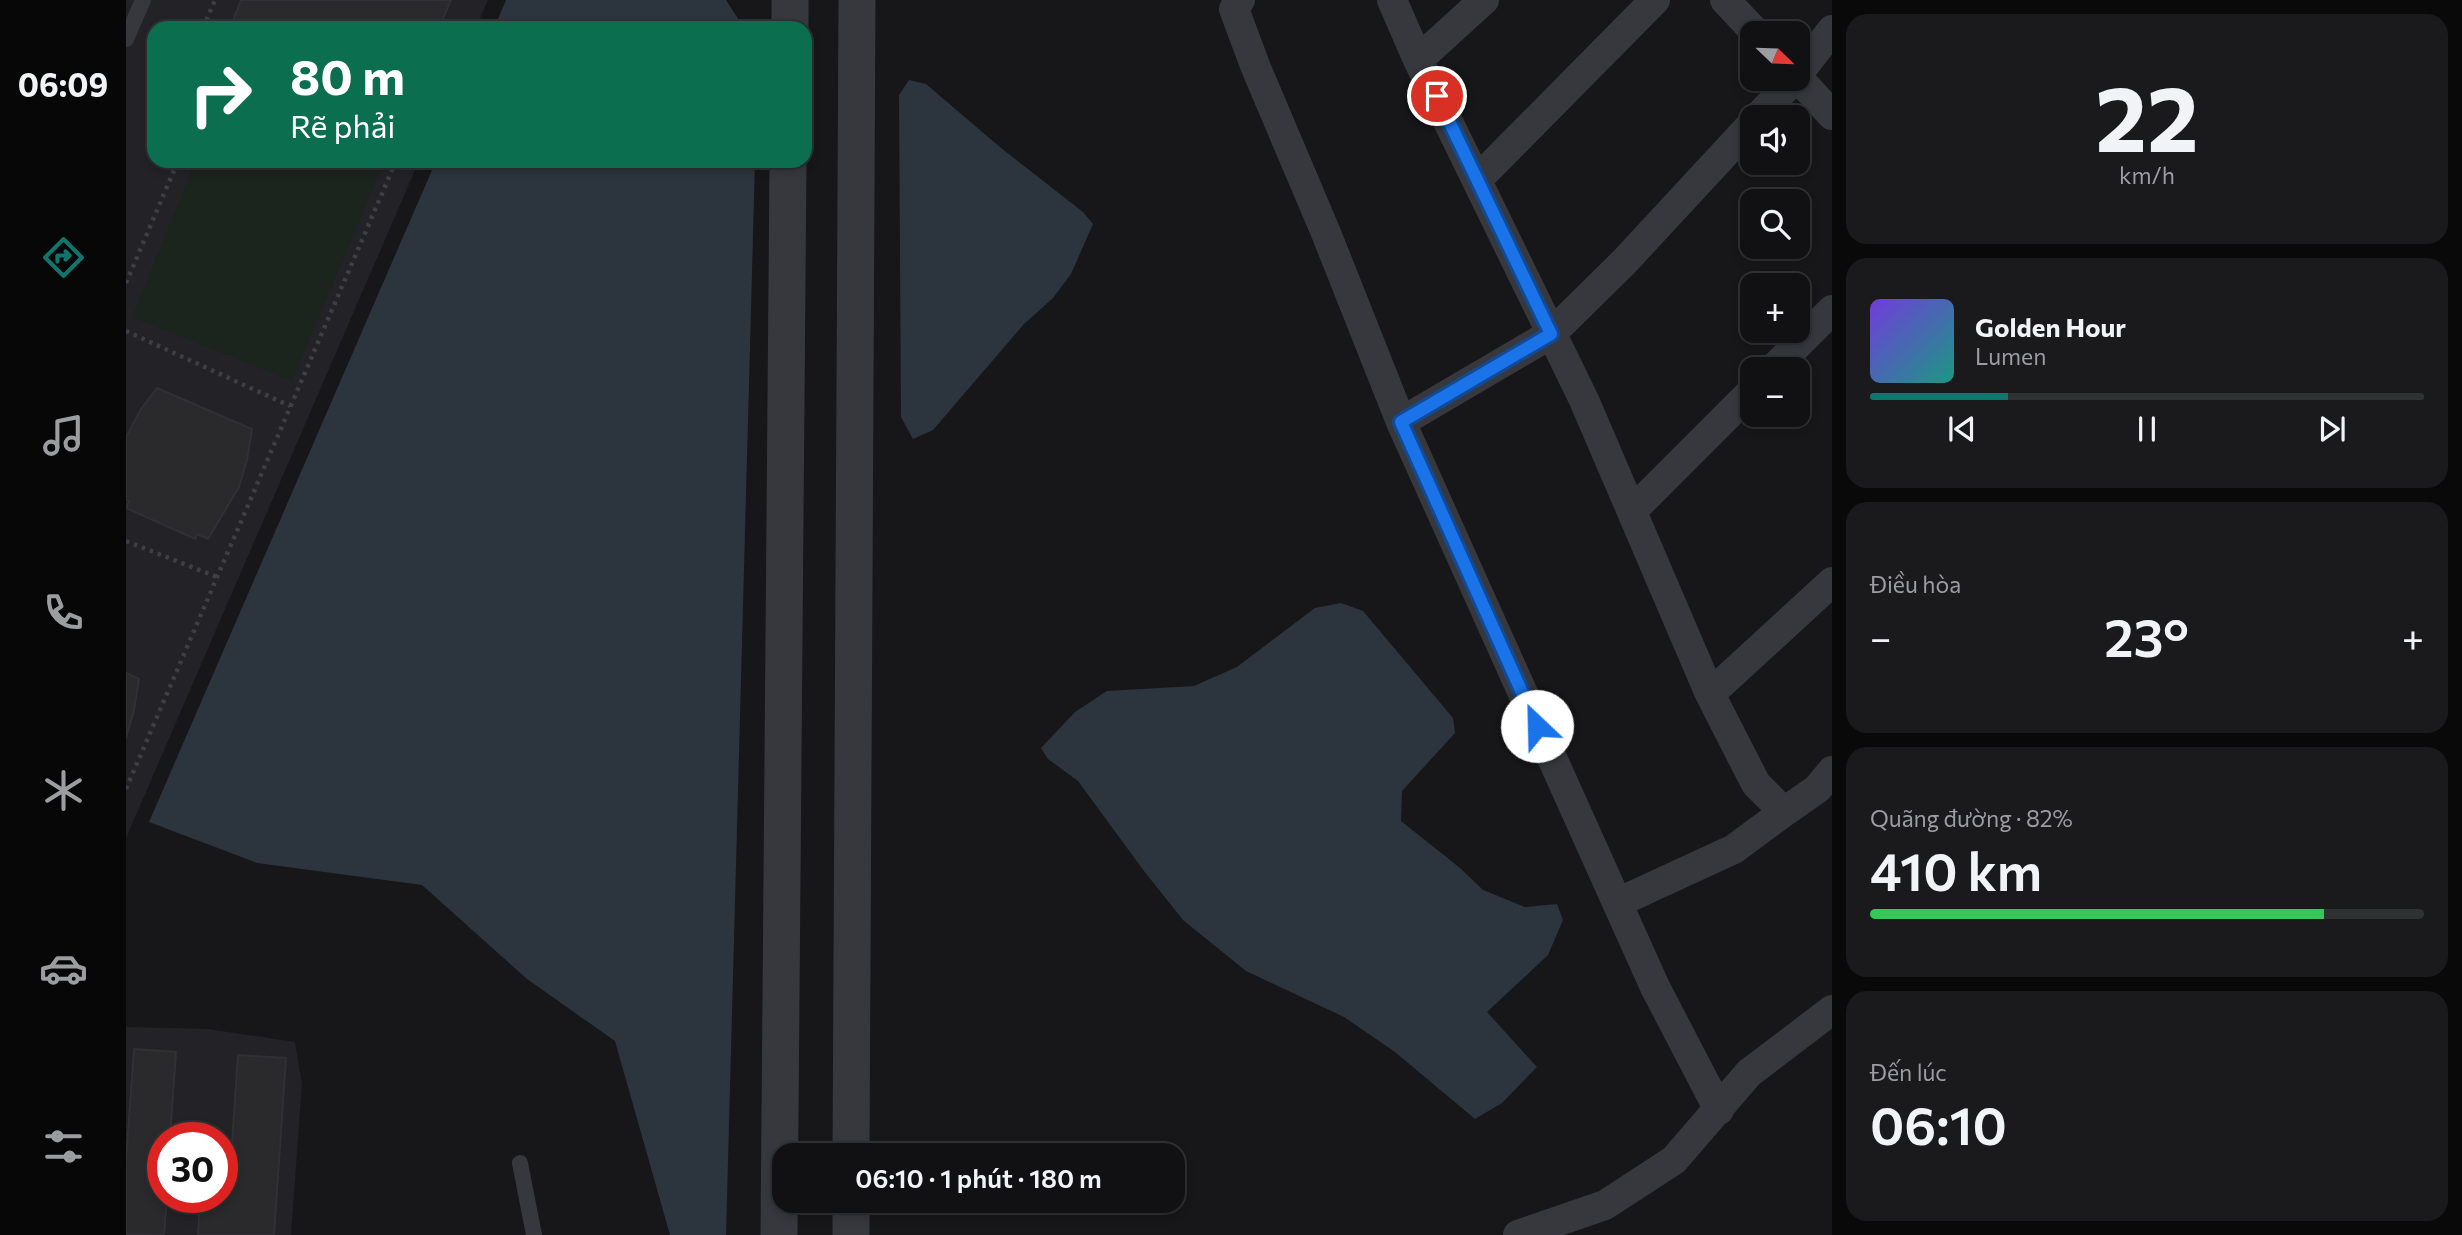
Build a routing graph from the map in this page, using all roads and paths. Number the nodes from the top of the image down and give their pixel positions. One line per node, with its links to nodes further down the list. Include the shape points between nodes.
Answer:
1 (143, 0): 14 (lane)
2 (215, 0): 10 (path)
3 (790, 0): 11 (street)
4 (857, 0): 45 (street)
5 (1240, 0): 33 (street, via 1234,9 1256,68)
6 (1391, 0): 16 (street)
7 (1484, 0): 16 (street)
8 (1655, 0): 25 (street)
9 (1725, 0): 12 (street)
10 (206, 21)
11 (790, 21)
12 (1745, 21)
13 (1832, 30): 15 (street)
14 (126, 39)
15 (1810, 59)
16 (1418, 60): 25 (street)
17 (1783, 91): 19 (street)
18 (1810, 91): 20 (street)
19 (1769, 105)
20 (1832, 114)
21 (1740, 137): 29 (street)
22 (175, 168): 26 (path)
23 (393, 168): 32 (path)
24 (788, 168): 49 (street)
25 (1477, 180): 29 (street)
26 (126, 283)
27 (1832, 310): 30 (street)
28 (126, 331): 32 (path)
29 (1551, 334): 33 (street); 34 (street)
30 (1785, 357)
31 (1740, 403): 34 (street)
32 (290, 406): 36 (path)
33 (1401, 422): 42 (street)
34 (1632, 512): 38 (street)
35 (126, 541): 36 (path)
36 (217, 577): 40 (path)
37 (1832, 582): 38 (street)
38 (1710, 694): 41 (street, via 1756,784)
39 (1832, 771): 41 (street, via 1817,789)
40 (126, 789)
41 (1784, 811): 42 (street, via 1734,849)
42 (1617, 903): 44 (street)
43 (1832, 1010): 44 (street, via 1749,1073)
44 (1719, 1110): 51 (street, via 1674,1160 1605,1205)
45 (851, 1143)
46 (520, 1163): 48 (lane)
47 (851, 1213): 50 (street)
48 (534, 1235)
49 (779, 1235)
50 (851, 1235)
51 (1517, 1235)

